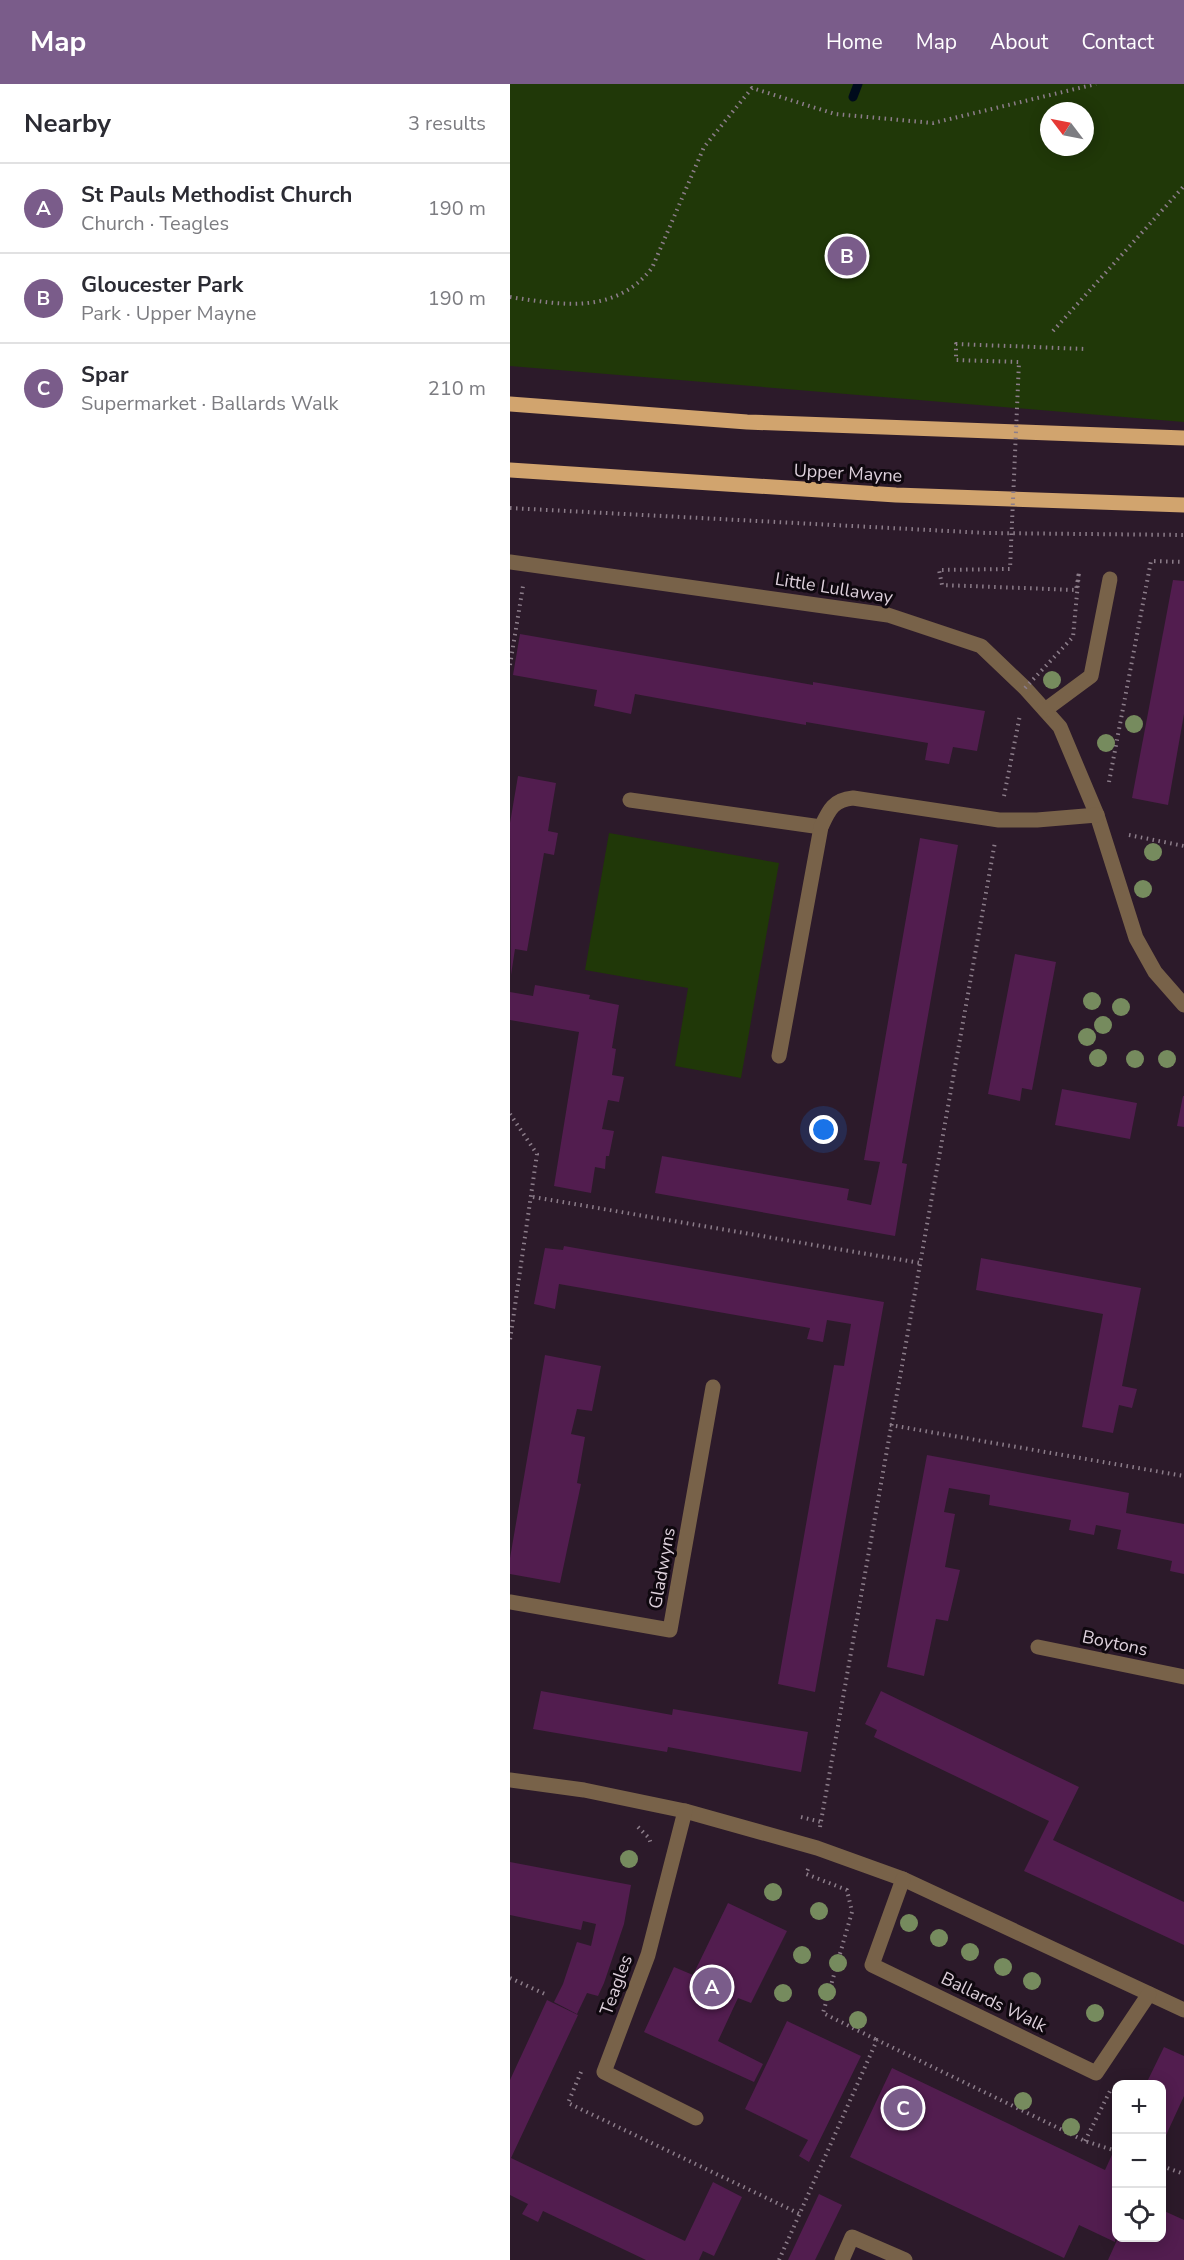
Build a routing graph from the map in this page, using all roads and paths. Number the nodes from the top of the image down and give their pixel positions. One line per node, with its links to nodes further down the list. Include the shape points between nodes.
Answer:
1 (1096, 84): 2 (path, via 933,123 835,114)
2 (751, 86): 4 (path, via 704,147 652,268 640,284 620,297 564,306)
3 (1184, 186): 5 (path)
4 (510, 297)
5 (1053, 331)
6 (1086, 349): 18 (path, bridge, via 956,344 956,360 1019,362 1010,568 939,570 942,585 1076,590 1079,572 1073,637)
7 (510, 404): 8 (main road, via 747,422)
8 (1184, 438)
9 (510, 470): 10 (main road, Upper Mayne, via 896,495)
10 (1184, 505)
11 (510, 508): 12 (path, via 986,533)
12 (1184, 535)
13 (510, 562): 15 (street, Little Lullaway)
14 (1184, 562): 21 (path, via 1151,561)
15 (527, 564): 17 (path); 18 (street, Little Lullaway, via 888,615 981,646)
16 (1110, 579): 20 (street, via 1091,676)
17 (510, 665)
18 (1024, 694): 20 (street, Little Lullaway)
19 (1021, 710): 24 (path)
20 (1045, 710): 23 (street, Little Lullaway, via 1060,727)
21 (1107, 791)
22 (630, 800): 25 (street)
23 (1097, 814): 24 (street); 26 (street, Little Lullaway, via 1136,938 1155,972)
24 (999, 820): 25 (street, via 853,798 833,805); 30 (path)
25 (821, 827): 27 (street)
26 (1184, 1005)
27 (779, 1056)
28 (510, 1114): 29 (path, via 537,1154)
29 (533, 1197): 30 (path); 31 (path)
30 (920, 1263): 33 (path)
31 (510, 1340)
32 (713, 1387): 35 (street, Gladwyns, via 670,1630)
33 (890, 1425): 34 (path); 40 (path)
34 (1184, 1476)
35 (510, 1602)
36 (1038, 1647): 37 (street, Boytons)
37 (1184, 1677)
38 (510, 1780): 39 (street, via 584,1790)
39 (685, 1811): 40 (street); 47 (street, Teagles, via 648,1955 604,2072)
40 (817, 1848): 41 (street); 46 (path, via 806,1874 847,1890 852,1912 823,2013)
41 (903, 1879): 43 (street); 43 (street, Ballards Walk, via 872,1965 1096,2073)
42 (510, 1978): 44 (path)
43 (1149, 1994): 45 (street)
44 (547, 1995)
45 (1184, 2010)
46 (877, 2040): 48 (path, via 1085,2141); 51 (path)
47 (696, 2118)
48 (1112, 2150)
49 (1166, 2168): 50 (path)
50 (1184, 2174)
51 (779, 2260)
52 (842, 2260): 53 (street, via 852,2237)
53 (905, 2260)

